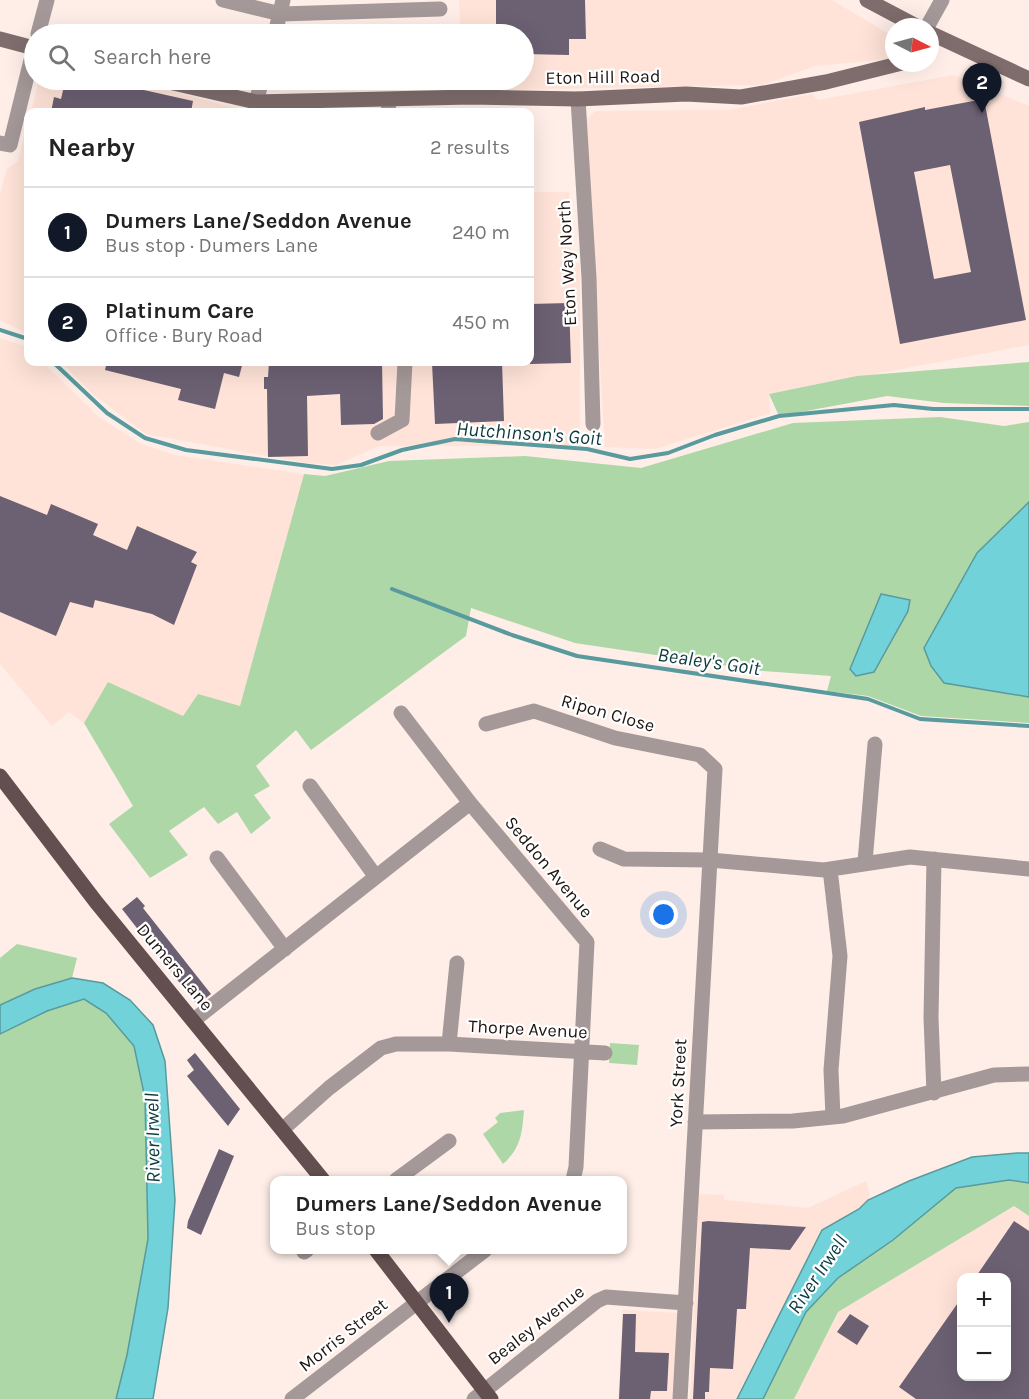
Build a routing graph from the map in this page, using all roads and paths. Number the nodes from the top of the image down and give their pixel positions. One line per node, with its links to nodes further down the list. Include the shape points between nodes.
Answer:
1 (47, 0): 9 (street)
2 (223, 0): 5 (street)
3 (867, 0): 7 (street)
4 (942, 0): 8 (street)
5 (282, 7): 6 (street); 10 (street)
6 (441, 9)
7 (901, 18)
8 (932, 18)
9 (41, 24)
10 (278, 24)
11 (939, 37): 15 (street)
12 (0, 39): 13 (street)
13 (24, 45)
14 (885, 67): 19 (street, Eton Hill Road, via 741,97 686,94)
15 (1029, 79)
16 (24, 88): 22 (street, via 10,145)
17 (204, 90): 20 (street, Eton Hill Road)
18 (259, 90): 20 (street)
19 (578, 99): 21 (street, Eton Hill Road, via 471,97); 24 (street, Eton Way North)
20 (256, 102): 21 (street, Eton Hill Road)
21 (388, 106)
22 (0, 143)
23 (405, 366): 25 (street, via 402,420)
24 (593, 424)
25 (378, 433)
26 (401, 713): 32 (street, Seddon Avenue)
27 (486, 724): 29 (street, Ripon Close, via 534,711 615,738 700,755)
28 (875, 744): 37 (street)
29 (715, 769): 36 (street, York Street)
30 (0, 776): 43 (main road, Dumers Lane, via 96,902)
31 (310, 786): 40 (street)
32 (470, 803): 40 (street); 45 (street, Seddon Avenue, via 587,942)
33 (600, 849): 36 (street, via 624,859)
34 (217, 858): 41 (street)
35 (934, 859): 37 (street, via 910,857); 39 (street); 48 (street)
36 (710, 860): 38 (street); 50 (street, York Street)
37 (865, 862): 38 (street)
38 (830, 869): 49 (street, via 840,956 830,1080)
39 (1029, 869)
40 (376, 876): 41 (street)
41 (285, 948): 43 (street)
42 (457, 963): 44 (street, Thorpe Avenue)
43 (194, 1020): 51 (main road, Dumers Lane)
44 (449, 1044): 45 (street, Thorpe Avenue); 51 (street, Thorpe Avenue, via 396,1044 381,1048)
45 (582, 1052): 46 (street, Thorpe Avenue); 55 (street, Seddon Avenue)
46 (605, 1053)
47 (1029, 1074): 48 (street, via 994,1075)
48 (934, 1093): 49 (street)
49 (833, 1117): 50 (street)
50 (695, 1122): 59 (street, York Street)
51 (283, 1129): 53 (main road, Dumers Lane)
52 (449, 1141): 54 (street)
53 (319, 1176)
54 (401, 1176)
55 (574, 1176)
56 (379, 1254): 58 (main road)
57 (481, 1254): 58 (street)
58 (418, 1303): 60 (main road); 61 (street, Morris Street)
59 (686, 1303): 60 (street, Bealey Avenue, via 606,1297 597,1301); 62 (street, York Street)
60 (483, 1396)
61 (292, 1399)
62 (680, 1399)

